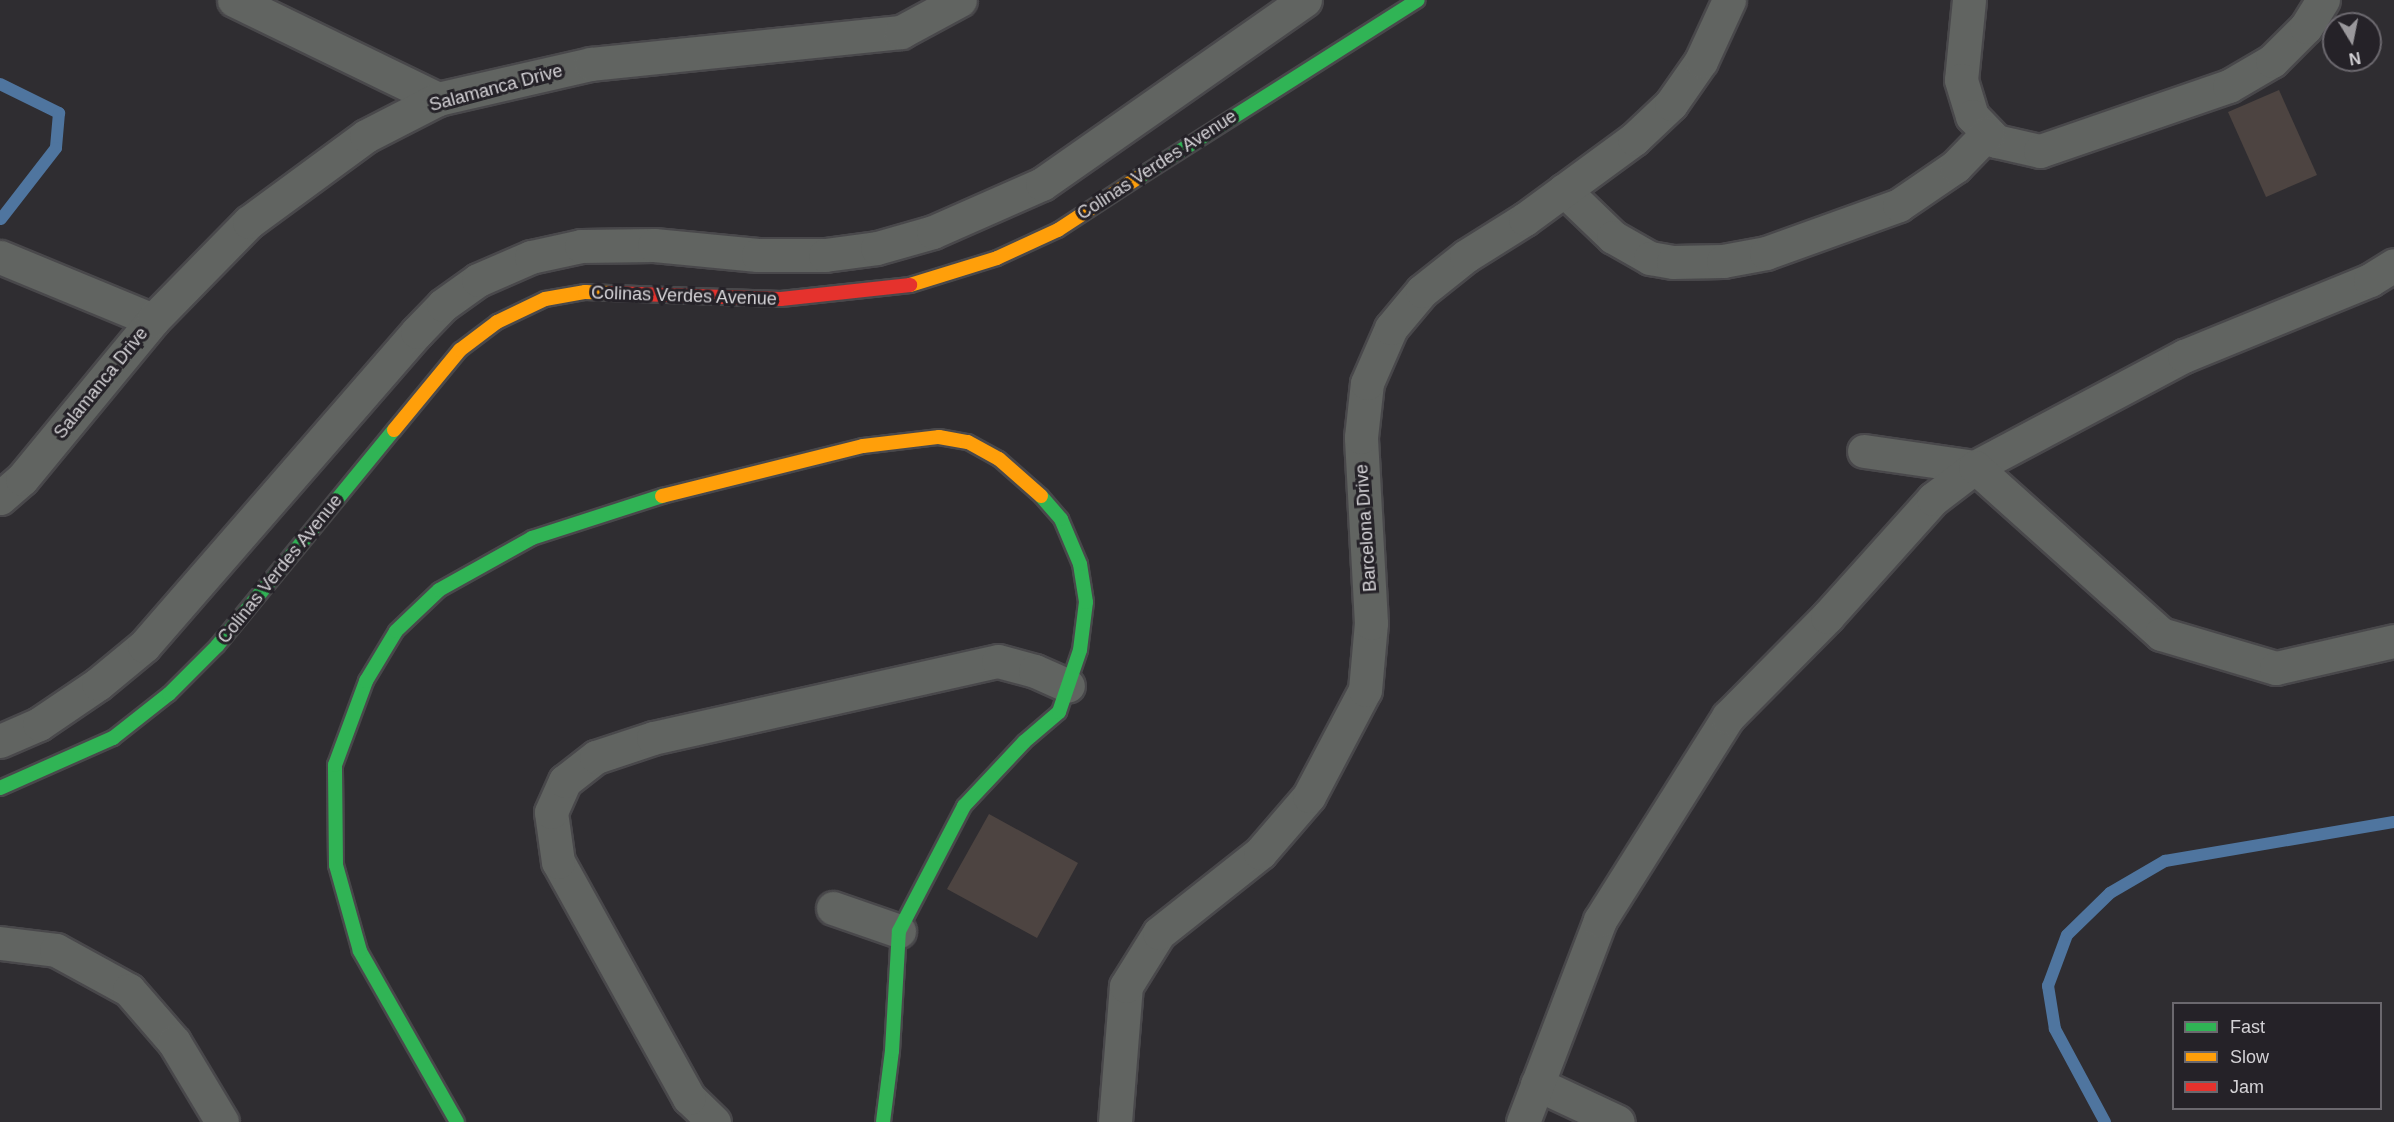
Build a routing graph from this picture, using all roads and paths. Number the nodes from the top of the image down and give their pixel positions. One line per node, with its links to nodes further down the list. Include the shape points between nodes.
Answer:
1 (234, 0): 8 (street)
2 (960, 0): 8 (street, Salamanca Drive, via 901,32 591,64)
3 (1305, 0): 19 (street, via 1042,184 933,232 877,248 825,255 758,255 654,245 581,246 531,257 478,280 442,305 417,332 144,646 98,684 39,724)
4 (1418, 0): 20 (street, Colinas Verdes Avenue, via 1326,55 1058,230 997,258 901,288 846,295 781,299 585,292 545,299 497,322 460,350 217,646 169,694 113,738)
5 (1730, 0): 10 (street, Barcelona Drive, via 1701,61 1671,104 1634,139)
6 (1969, 0): 9 (street, via 1961,80 1972,116)
7 (2323, 0): 9 (street, via 2306,27 2272,61 2229,86 2040,151 1996,141)
8 (438, 99): 13 (street, Salamanca Drive, via 366,136 249,222)
9 (1987, 134): 10 (street, via 1956,166 1899,205 1766,253 1723,261 1673,262 1650,258 1613,237)
10 (1564, 190): 29 (street, Barcelona Drive, via 1466,256 1422,291 1391,328 1367,383 1361,437 1371,612 1365,690 1309,796 1260,854 1159,933 1126,986)
11 (0, 257): 13 (street)
12 (2394, 265): 15 (street, via 2370,280 2184,356)
13 (153, 320): 16 (street, Salamanca Drive, via 22,479)
14 (1864, 451): 15 (street)
15 (1976, 467): 17 (street, via 2160,634 2276,668); 24 (street, via 1933,500 1827,617 1728,717 1600,920)
16 (0, 498)
17 (2394, 641)
18 (1068, 686): 22 (street, via 1059,712 1024,742 964,806); 26 (street, via 1080,650 1086,602 1080,564 1061,519 1033,487 999,459 968,442 939,437 863,447 648,500 532,538 439,590 396,631 366,681 350,719 335,765 336,866 360,951); 27 (street, via 1035,670 998,661 653,738 596,758 565,781 550,812 558,862 688,1098)
19 (0, 741)
20 (0, 789)
21 (833, 908): 22 (street)
22 (899, 931): 28 (street, via 892,1051)
23 (0, 943): 25 (street, via 56,950 129,990 174,1042)
24 (1537, 1084): 30 (street); 31 (street)
25 (222, 1122)
26 (457, 1122)
27 (714, 1122)
28 (883, 1122)
29 (1115, 1122)
30 (1523, 1122)
31 (1618, 1122)

